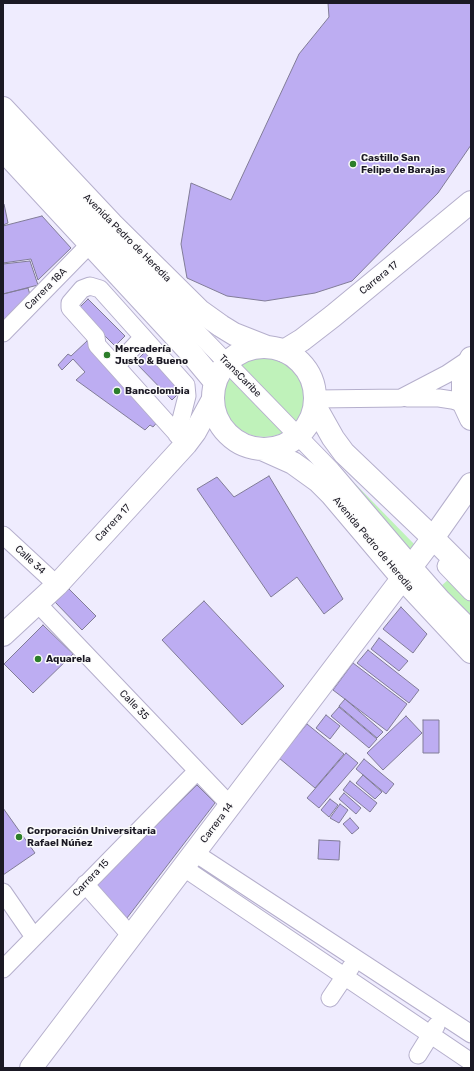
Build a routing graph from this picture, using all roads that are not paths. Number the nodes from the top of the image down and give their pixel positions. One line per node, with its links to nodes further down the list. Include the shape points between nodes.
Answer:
1 (3, 108): 11 (main road, Avenida Pedro de Heredia, via 112,224 200,311 234,334)
2 (3, 118): 13 (street, TransCaribe)
3 (3, 131): 13 (street, TransCaribe)
4 (3, 150): 6 (main road)
5 (471, 202): 11 (main road, Carrera 17, via 302,340)
6 (90, 244): 7 (main road); 9 (street, Carrera 18A)
7 (109, 266): 8 (street); 15 (main road, via 190,352)
8 (100, 289): 10 (street); 14 (street, via 90,286 82,289 70,303 70,308)
9 (3, 333)
10 (143, 337): 14 (street); 20 (street, via 186,385)
11 (275, 349): 13 (main road, via 249,349); 17 (main road, Avenida Pedro de Heredia, via 297,359 307,370 314,384)
12 (471, 358): 16 (street); 18 (main road, via 463,380 463,393)
13 (230, 360): 15 (main road, Carrera 17, via 219,373); 19 (street, TransCaribe)
14 (116, 366): 20 (street)
15 (213, 392): 20 (main road, Carrera 17, via 195,432); 21 (main road, Avenida Pedro de Heredia, via 215,416 223,430 249,447)
16 (401, 398): 17 (street); 18 (street, via 452,400)
17 (315, 403): 19 (main road, via 311,418); 24 (main road, via 344,453)
18 (469, 410)
19 (302, 432): 21 (main road, via 288,443); 24 (street, TransCaribe); 25 (street, TransCaribe)
20 (181, 440): 27 (main road, Carrera 17)
21 (264, 450): 25 (main road, Avenida Pedro de Heredia, via 293,463 318,481)
22 (471, 484): 24 (main road, Carrera 14)
23 (3, 534): 27 (street, Calle 34)
24 (430, 542): 25 (main road, Carrera 14); 26 (main road); 28 (street, TransCaribe)
25 (407, 572): 30 (street, TransCaribe, via 442,599); 32 (main road, Avenida Pedro de Heredia); 34 (main road, Carrera 14)
26 (471, 576)
27 (57, 585): 29 (main road, Carrera 17)
28 (471, 592)
29 (38, 604): 31 (main road, Carrera 17); 33 (street, Calle 35)
30 (471, 628)
31 (3, 636)
32 (471, 652)
33 (197, 771): 34 (street, Calle 35); 36 (street, Carrera 15)
34 (231, 806): 35 (main road, Carrera 14)
35 (189, 860): 38 (main road, Carrera 14); 40 (street); 42 (street)
36 (85, 884): 38 (street); 39 (street, Carrera 15)
37 (3, 892): 39 (street)
38 (131, 936): 49 (main road, Carrera 14)
39 (34, 937): 41 (street, Carrera 15)
40 (356, 959): 42 (street); 44 (street)
41 (3, 969)
42 (345, 976): 43 (street); 46 (street)
43 (330, 998)
44 (443, 1016): 45 (street); 46 (street)
45 (471, 1034)
46 (430, 1035): 47 (street); 48 (street)
47 (418, 1055)
48 (471, 1062)
49 (31, 1068)

